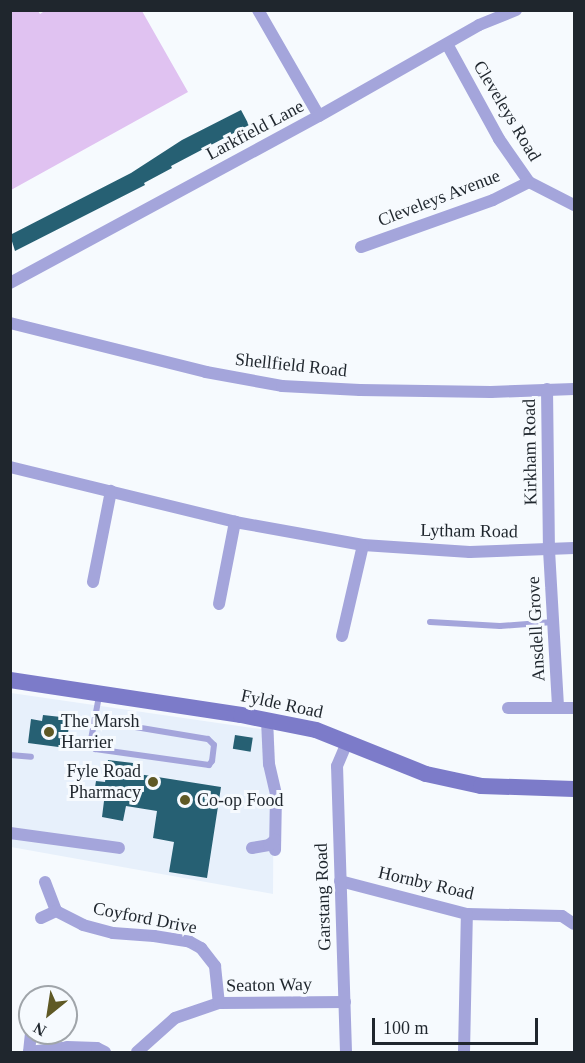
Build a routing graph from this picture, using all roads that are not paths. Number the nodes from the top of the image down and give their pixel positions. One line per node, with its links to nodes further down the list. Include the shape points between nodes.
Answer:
1 (258, 10): 4 (street)
2 (516, 10): 3 (street, Larkfield Lane)
3 (447, 44): 4 (street, Larkfield Lane); 5 (street, Cleveleys Road)
4 (319, 116): 8 (street, Larkfield Lane)
5 (529, 182): 6 (street, Cleveleys Road); 7 (street, Cleveleys Avenue, via 493,200)
6 (574, 206)
7 (361, 247)
8 (10, 283)
9 (10, 323): 10 (street, Shellfield Road, via 206,372 282,386 491,392)
10 (547, 389): 11 (street, Shellfield Road); 17 (street, Kirkham Road)
11 (574, 389)
12 (10, 467): 13 (street, Lytham Road)
13 (111, 491): 14 (street, Lytham Road); 18 (street)
14 (235, 522): 15 (street, Lytham Road); 19 (street)
15 (363, 544): 17 (street, Lytham Road, via 470,552); 22 (street)
16 (574, 548): 17 (street, Lytham Road)
17 (549, 550): 21 (street, Ansdell Grove)
18 (93, 582)
19 (219, 604)
20 (430, 622): 21 (lane, via 500,626)
21 (553, 622): 25 (street, Ansdell Grove)
22 (342, 636)
23 (11, 684): 24 (street, Fylde Road)
24 (99, 693): 28 (lane); 29 (street, Fylde Road)
25 (558, 707): 26 (street, Ansdell Grove); 27 (street, Ansdell Grove)
26 (508, 708)
27 (574, 708)
28 (95, 716): 28 (lane, via 99,721 208,739 214,746 212,761 209,765 95,749 90,745)
29 (267, 720): 30 (street, Fylde Road, via 316,730); 36 (street, via 268,764 276,794 275,845)
30 (348, 743): 33 (street, Fylde Road, via 426,774 481,786); 37 (street, Garstang Road, via 337,766)
31 (10, 755): 32 (lane)
32 (31, 757)
33 (574, 789)
34 (10, 833): 35 (street)
35 (119, 848)
36 (252, 849)
37 (340, 881): 40 (street, Hornby Road); 43 (street, Garstang Road)
38 (45, 882): 39 (street)
39 (56, 911): 41 (street); 44 (street, Coyford Drive, via 83,925 113,933 190,942 201,948 214,966)
40 (467, 914): 42 (street, Hornby Road, via 562,916); 49 (street)
41 (41, 918)
42 (574, 924)
43 (345, 1002): 44 (street, Seaton Way); 48 (street, Garstang Road)
44 (219, 1003): 47 (street, Seaton Way, via 175,1018)
45 (29, 1052): 46 (street, via 67,1047 97,1048)
46 (105, 1053)
47 (137, 1053)
48 (346, 1053)
49 (464, 1053)

